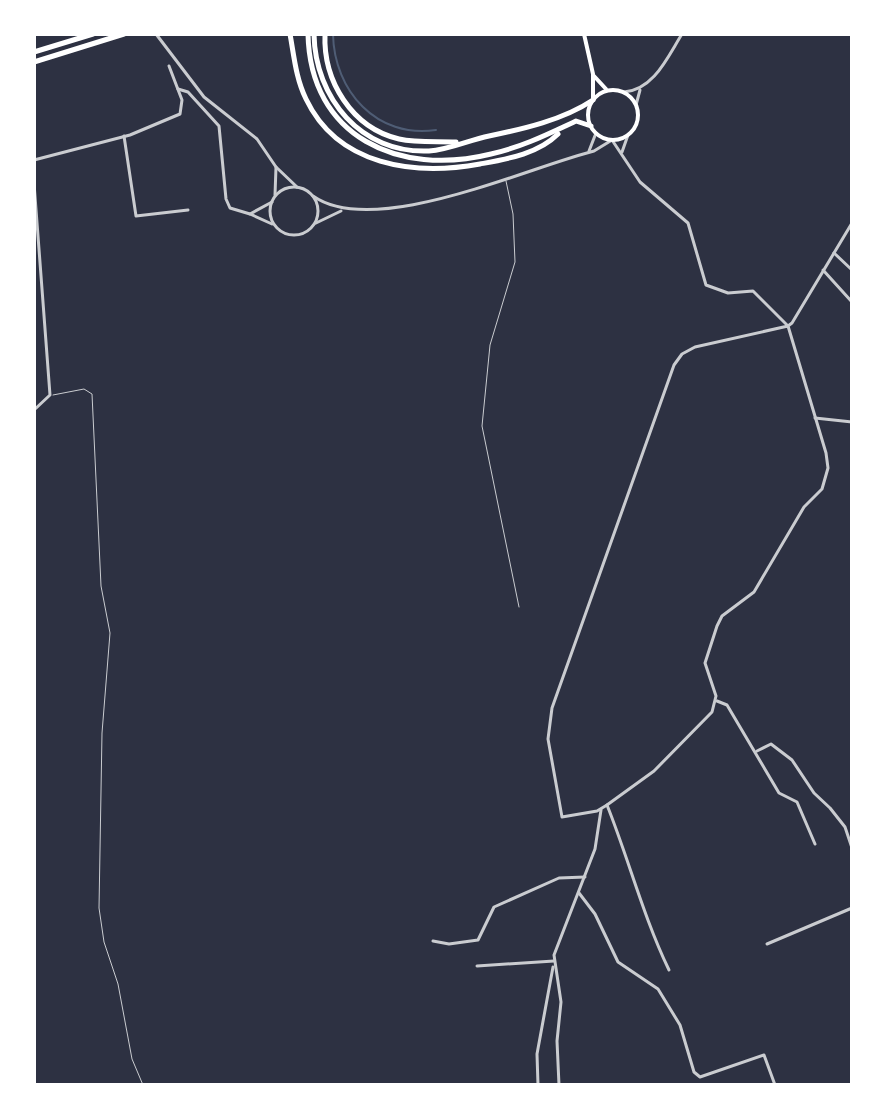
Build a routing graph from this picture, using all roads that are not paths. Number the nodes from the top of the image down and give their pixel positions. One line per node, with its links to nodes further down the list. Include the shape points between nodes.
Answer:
1 (93, 34): 10 (highway)
2 (124, 34): 11 (highway)
3 (156, 34): 30 (street, via 204,97 257,139)
4 (290, 34): 21 (highway, via 297,73 312,110 339,141 371,160 411,168 472,166 532,152)
5 (308, 34): 21 (highway, via 313,74 325,103 346,128 382,150 422,159 478,157)
6 (314, 34): 26 (highway, via 326,90 356,127 409,150 434,151)
7 (325, 34): 26 (highway, via 332,81 359,118 402,140)
8 (584, 34): 13 (main road)
9 (682, 34): 14 (street)
10 (34, 52)
11 (34, 62)
12 (169, 66): 15 (street)
13 (593, 74): 16 (main road); 18 (main road)
14 (642, 87): 17 (street); 19 (street)
15 (178, 89): 24 (street, via 180,114); 39 (street, via 215,119 227,204 234,212)
16 (608, 90): 17 (main road); 18 (main road)
17 (624, 92): 19 (main road)
18 (593, 100): 20 (main road); 26 (highway, via 540,123)
19 (636, 105): 23 (main road, via 637,121)
20 (591, 126): 21 (highway, via 576,121); 22 (main road)
21 (565, 128)
22 (596, 133): 25 (main road); 27 (street)
23 (628, 135): 25 (main road); 28 (street)
24 (124, 136): 29 (street); 38 (street, via 136,216)
25 (612, 140): 27 (street); 28 (street)
26 (457, 142)
27 (588, 152): 31 (street)
28 (622, 152): 47 (street, via 640,182 688,223 706,285 728,293 753,291)
29 (34, 160)
30 (276, 167): 33 (street); 35 (street)
31 (506, 178): 37 (street, via 420,204); 52 (lane, via 515,262 490,345 482,426)
32 (34, 183): 48 (street)
33 (297, 187): 34 (street); 35 (street)
34 (313, 196): 37 (street); 41 (street, via 318,214)
35 (275, 197): 36 (street)
36 (272, 202): 39 (street); 40 (street)
37 (344, 209): 41 (street)
38 (188, 210)
39 (250, 214): 40 (street)
40 (275, 225): 41 (street, via 291,235)
41 (313, 226)
42 (851, 227): 43 (street)
43 (834, 253): 44 (street); 45 (street)
44 (823, 270): 46 (street); 47 (street)
45 (852, 270)
46 (852, 302)
47 (788, 326): 50 (street); 56 (street, via 695,347 674,365 549,722 562,817)
48 (50, 395): 49 (street); 67 (lane, via 84,389 92,394 101,586 110,633 99,908 132,1059)
49 (34, 410)
50 (815, 418): 51 (street); 53 (street, via 828,468 825,483 804,507 754,592 717,626 705,670)
51 (852, 422)
52 (519, 607)
53 (717, 701): 54 (street, via 727,705); 55 (street, via 654,771)
54 (757, 751): 57 (street, via 781,796 797,802); 58 (street, via 771,744 792,760 845,827)
55 (607, 805): 56 (street); 66 (street, via 642,895 648,927)
56 (601, 809): 59 (street)
57 (815, 844)
58 (852, 848)
59 (585, 877): 60 (street); 62 (street, via 559,878 494,907 475,941)
60 (579, 893): 64 (street); 70 (street, via 618,962 658,989 680,1025 694,1072 700,1077 764,1055)
61 (852, 908): 63 (street)
62 (433, 941)
63 (767, 944)
64 (554, 962): 65 (street); 68 (street, via 537,1054); 69 (street, via 561,1002)
65 (477, 966)
66 (669, 970)
67 (143, 1085)
68 (538, 1085)
69 (559, 1085)
70 (775, 1085)

